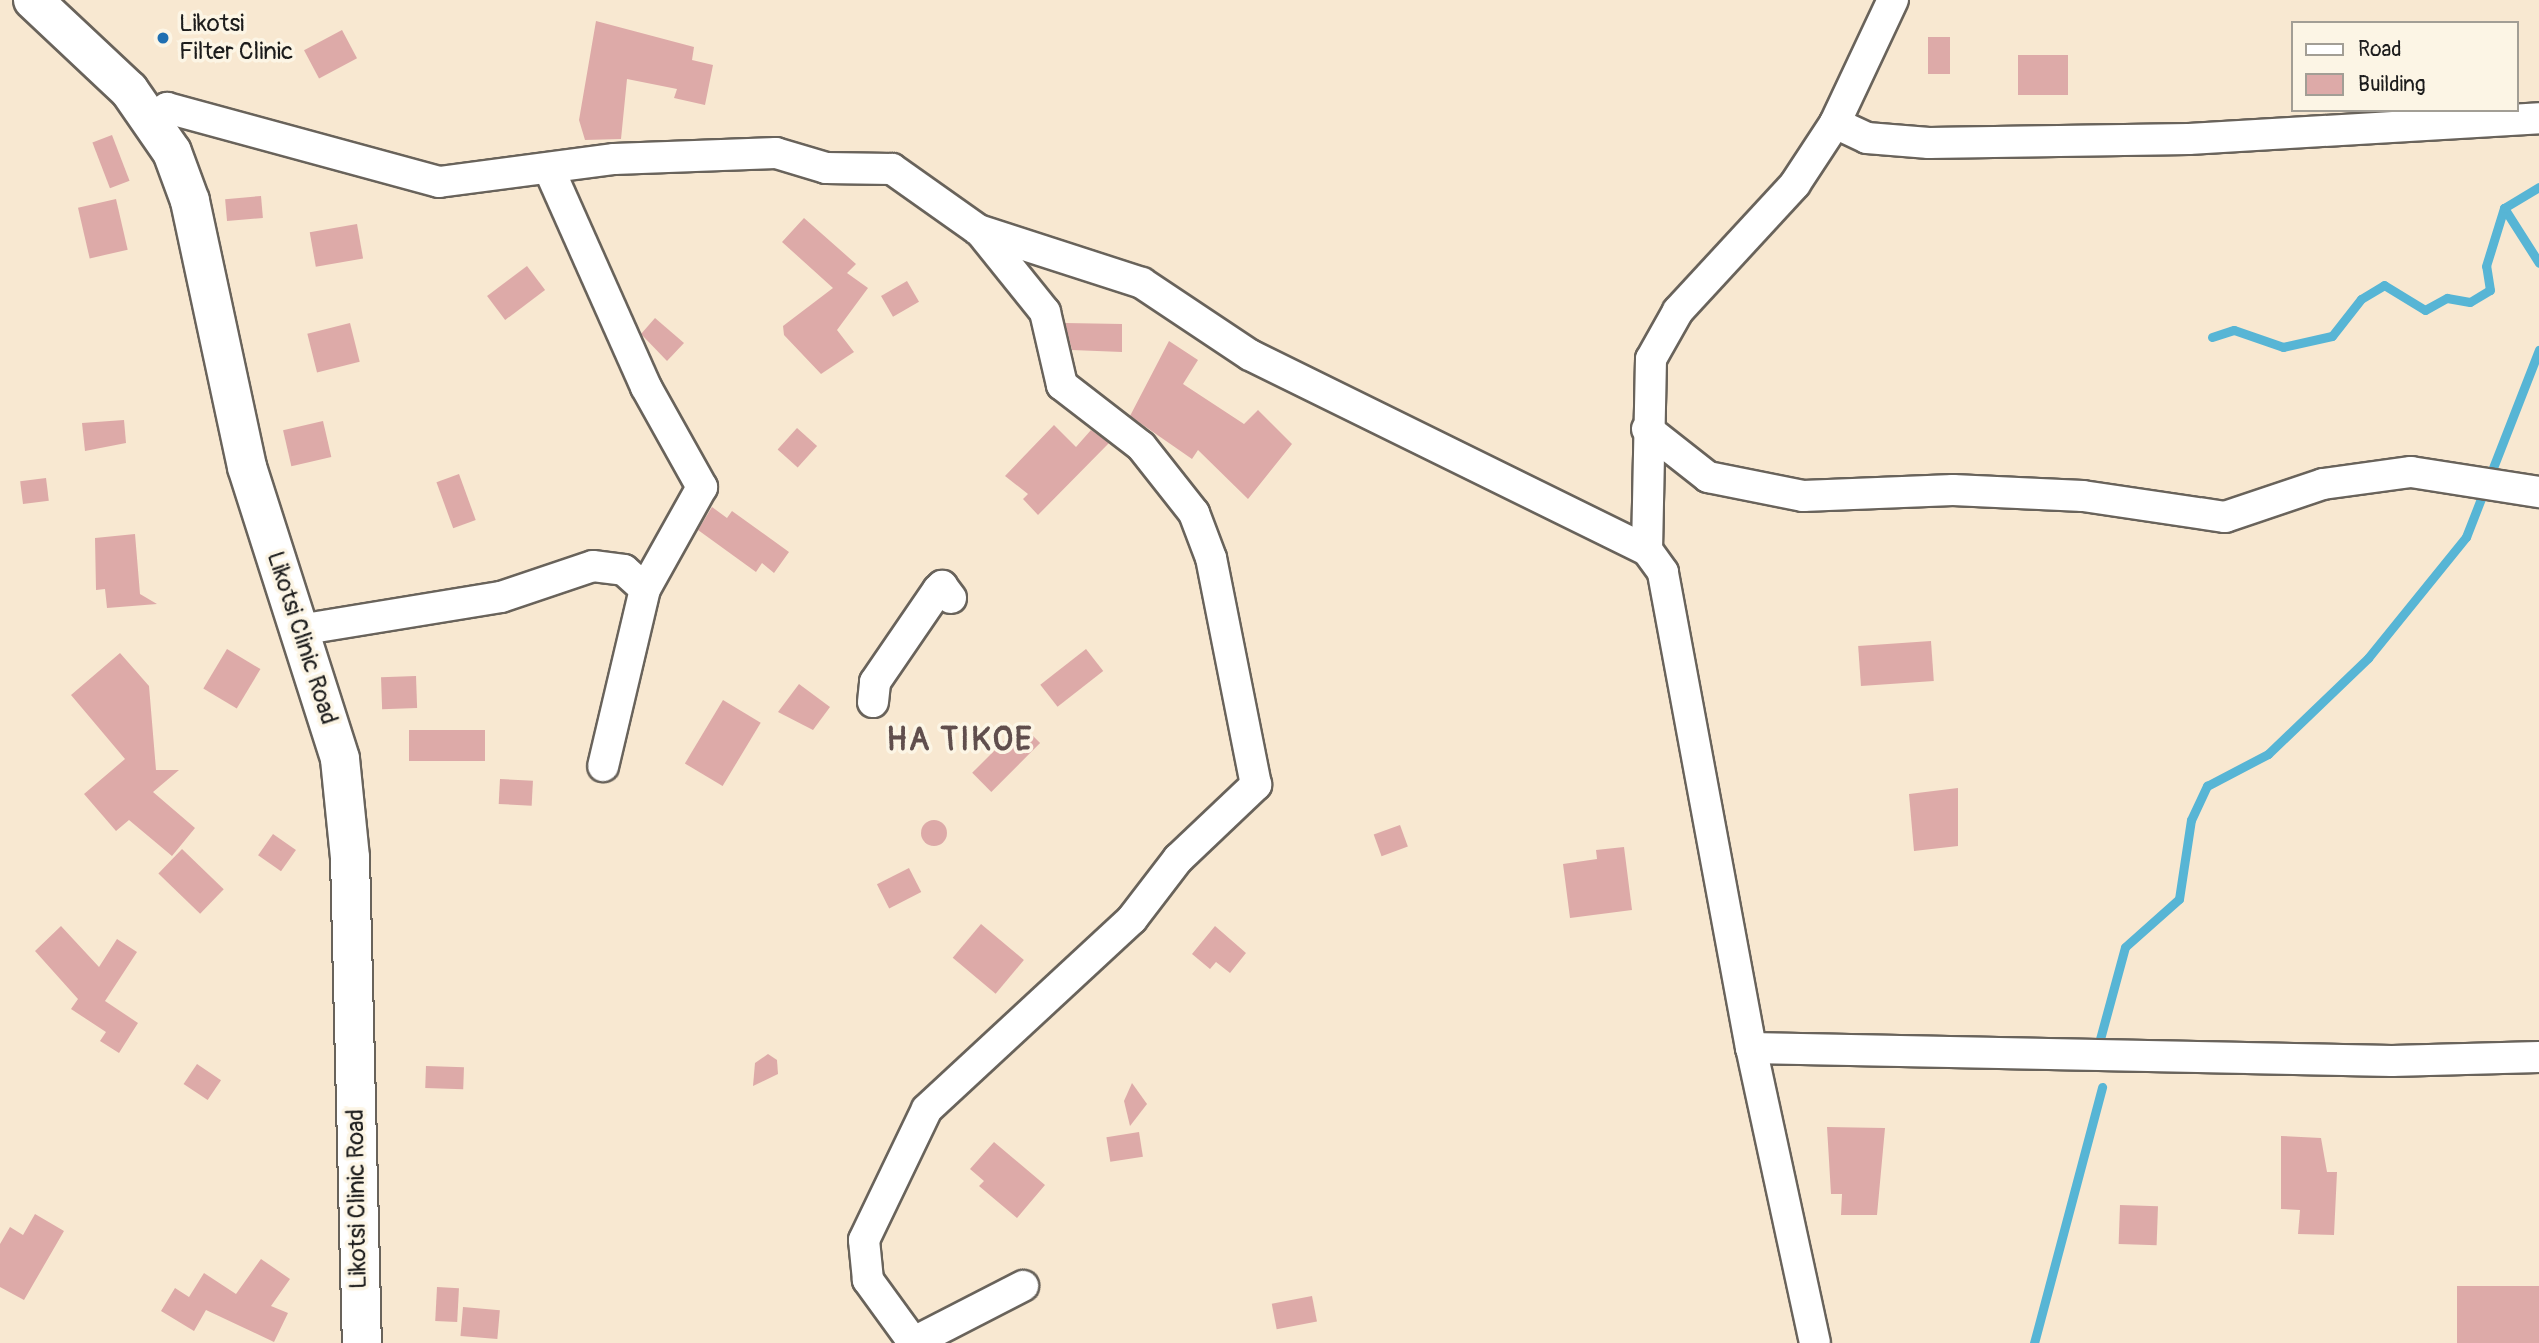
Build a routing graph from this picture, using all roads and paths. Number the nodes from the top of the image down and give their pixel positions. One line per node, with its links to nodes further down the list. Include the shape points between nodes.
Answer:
1 (33, 0): 4 (street, Likotsi Clinic Road)
2 (1893, 0): 5 (street)
3 (2539, 118): 5 (street, via 2189,139 1929,143 1867,138)
4 (156, 122): 6 (street, via 167,108 439,182); 13 (street, Likotsi Clinic Road, via 190,201 247,467)
5 (1835, 123): 8 (street, via 1795,184 1678,311 1651,359)
6 (549, 169): 7 (street, via 614,159 776,153 826,168 892,169); 11 (street, via 646,387 702,486)
7 (978, 230): 10 (street, via 1142,283 1250,355); 19 (street, via 1045,312 1062,385 1141,446 1194,513 1211,558 1256,785 1178,859 1132,919 927,1109 864,1240 868,1280)
8 (1647, 429): 9 (street, via 1708,477 1803,496 1966,490 2083,496 2225,517 2323,484 2411,472); 10 (street)
9 (2539, 492)
10 (1647, 551): 16 (street, via 1663,572)
11 (645, 589): 13 (street, via 624,570 593,566 501,597); 15 (street)
12 (951, 598): 14 (street, via 942,586 938,590 874,682)
13 (299, 630): 20 (street, Likotsi Clinic Road, via 340,759 350,858)
14 (873, 702)
15 (603, 766)
16 (1751, 1048): 17 (street, via 2392,1061); 21 (street)
17 (2539, 1057)
18 (1023, 1286): 19 (street)
19 (913, 1342)
20 (362, 1343)
21 (1815, 1343)

